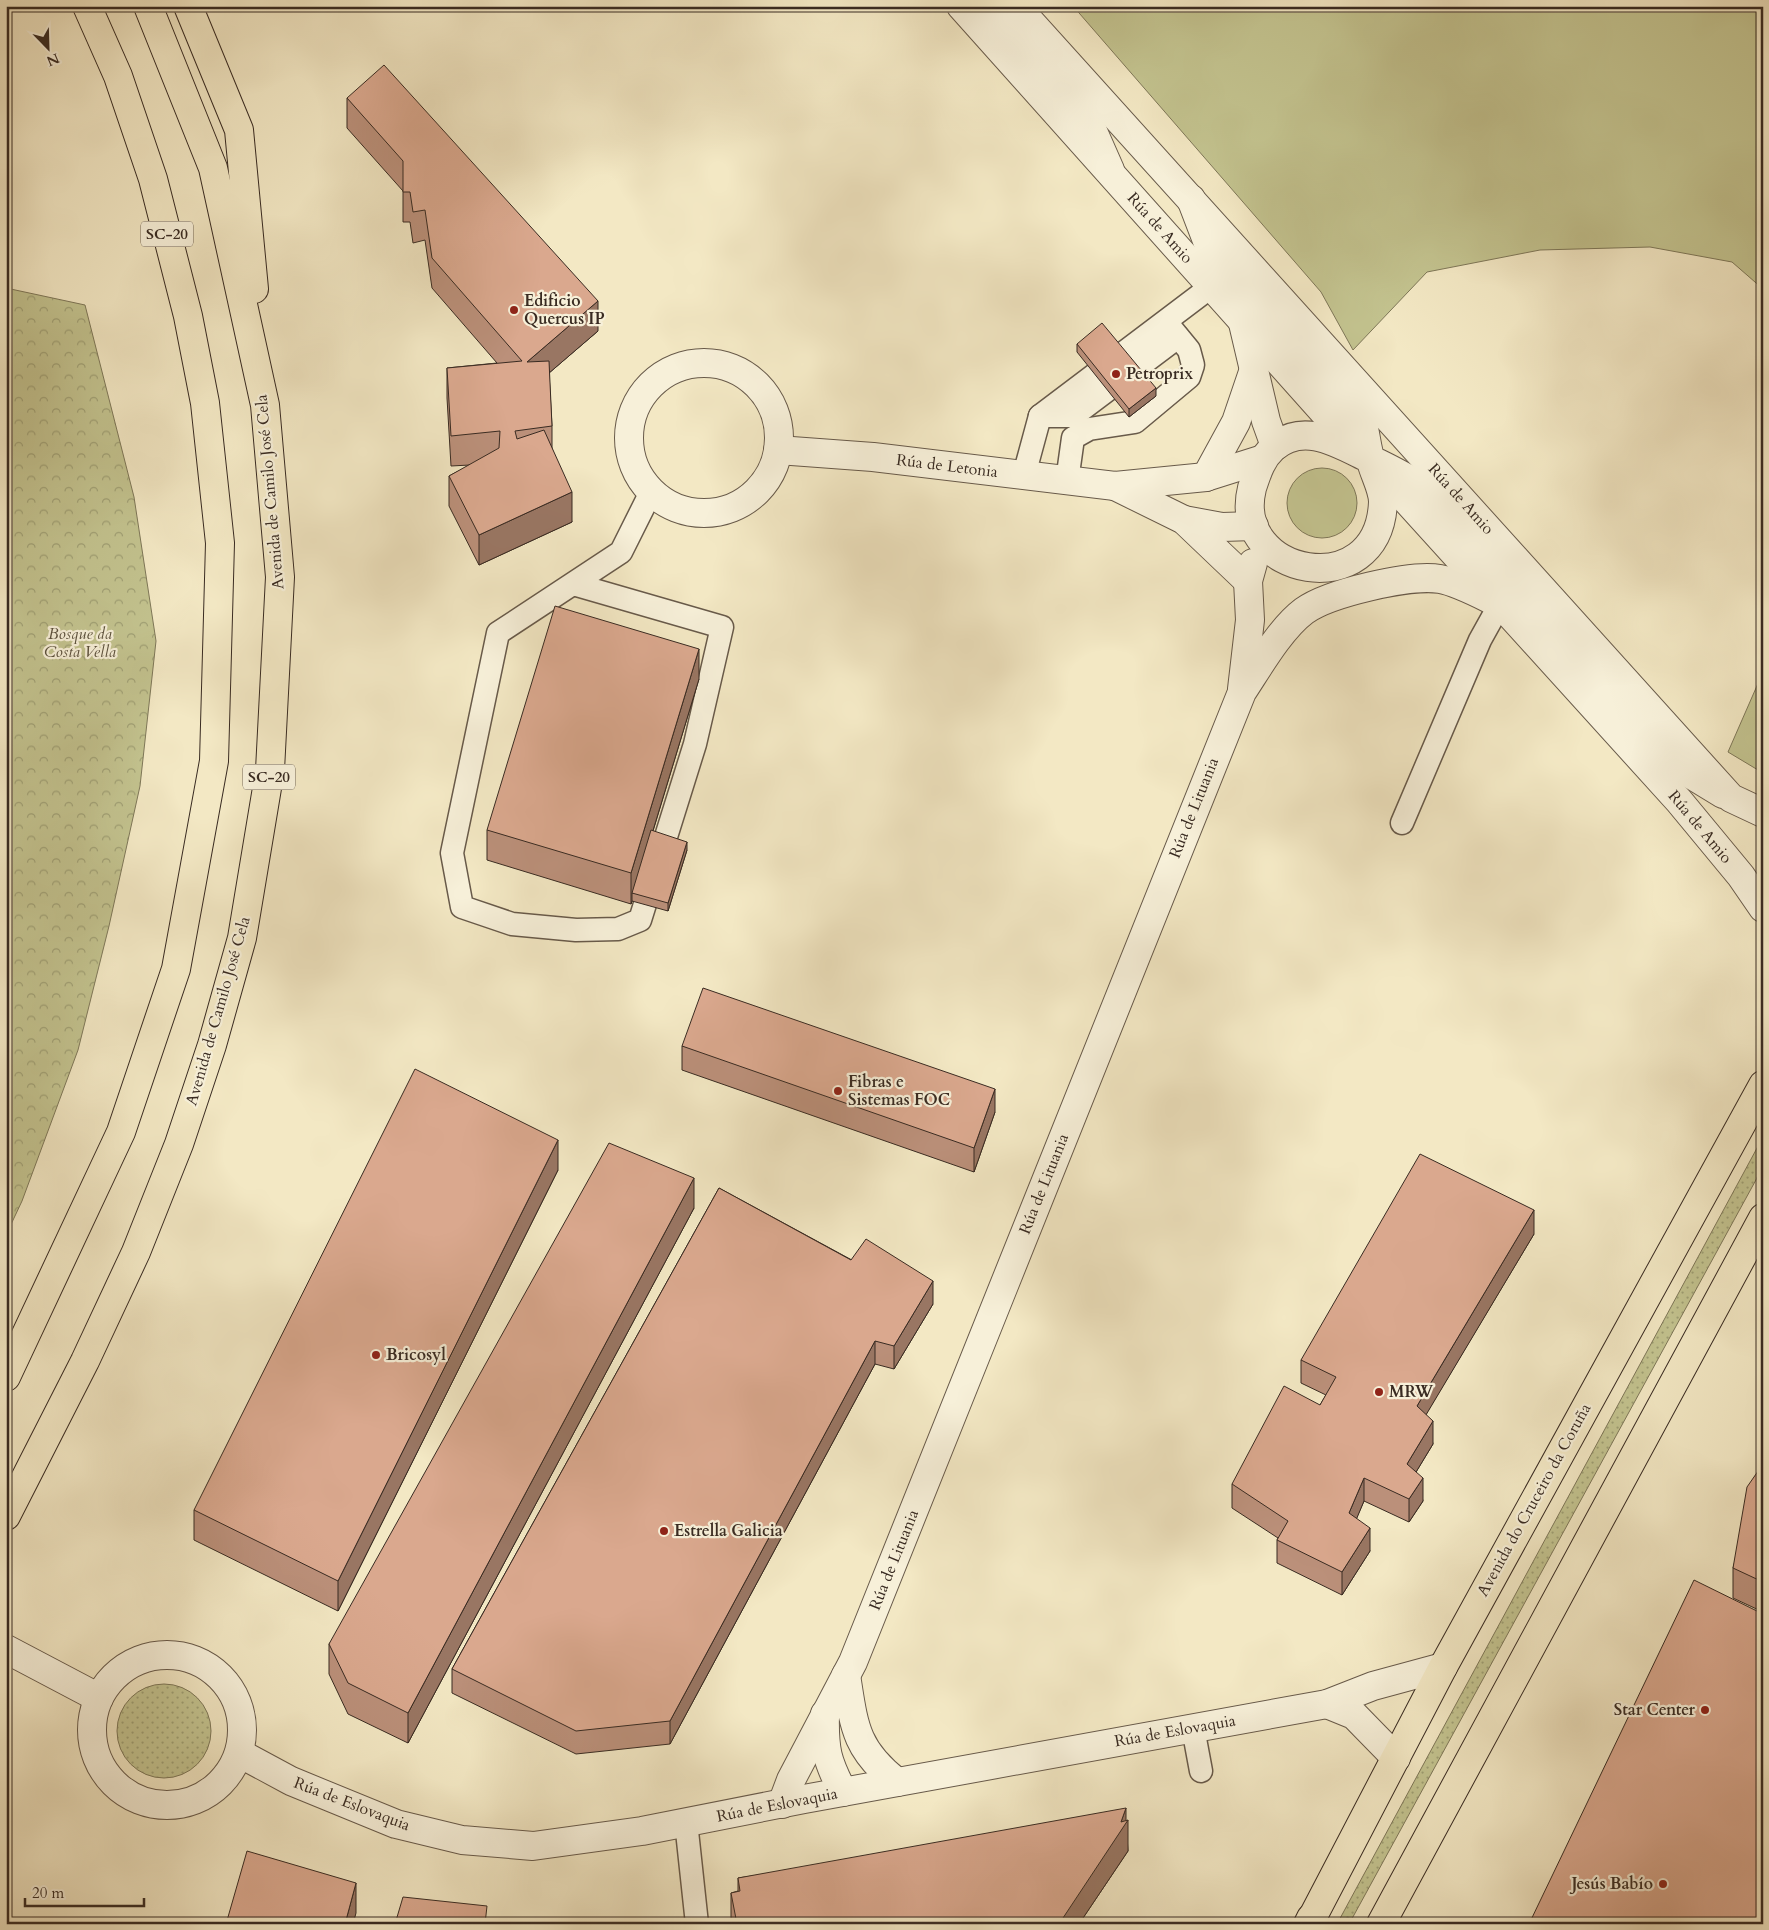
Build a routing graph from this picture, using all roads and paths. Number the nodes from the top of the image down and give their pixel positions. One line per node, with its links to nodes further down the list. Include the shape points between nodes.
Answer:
1 (87, 6): 38 (main road, SC-20, via 118,76 153,179 188,316 205,403 220,543 214,761 176,969 152,1042 121,1132)
2 (148, 6): 13 (main road, Avenida de Camilo José Cela / SC-20, via 213,168)
3 (188, 6): 13 (main road, SC-20, via 240,130)
4 (961, 6): 7 (street, Rúa de Amio)
5 (989, 6): 7 (street, Rúa de Amio, via 1084,111)
6 (1016, 6): 8 (street, Rúa de Amio)
7 (1111, 173): 9 (street, Rúa de Amio)
8 (1190, 199): 16 (street, Rúa de Amio, via 1214,259 1364,424); 32 (street, Rúa de Amio)
9 (1212, 286): 10 (street, Rúa de Amio); 11 (lane)
10 (1242, 319): 12 (street); 16 (street, Rúa de Amio)
11 (1172, 329): 17 (lane, via 1040,416); 19 (lane, via 1189,350 1193,365 1189,378 1135,422 1089,429 1073,438)
12 (1254, 372): 15 (street, via 1266,420); 18 (street, via 1236,422)
13 (265, 405): 39 (main road, Avenida de Camilo José Cela / SC-20, via 280,577 270,770 242,938 212,1045 179,1144 136,1252)
14 (778, 450): 17 (street, Rúa de Letonia, via 873,457); 21 (street, via 771,472 757,491 738,505 716,513 692,513 670,506); 21 (street, via 778,426 770,404 757,385 737,371 715,364 691,364 669,372 650,386 636,405 629,428 630,451 637,474)
15 (1269, 452): 16 (street, via 1294,437 1312,435 1329,438); 18 (street, Rúa de Letonia); 23 (street, via 1251,494 1249,510)
16 (1370, 460): 24 (street, via 1383,499 1381,521 1374,539); 29 (street, Rúa de Amio); 32 (street, Rúa de Amio, via 1422,488 1656,744 1682,769)
17 (1024, 476): 19 (street, Rúa de Letonia)
18 (1206, 477): 20 (street, Rúa de Letonia)
19 (1067, 481): 20 (street, Rúa de Letonia)
20 (1115, 486): 22 (street, Rúa de Letonia)
21 (651, 492): 28 (lane, via 621,552)
22 (1184, 520): 23 (street, Rúa de Letonia); 27 (street, Rúa de Letonia)
23 (1256, 531): 25 (street, via 1271,552 1295,565); 27 (street, Rúa de Lituania)
24 (1347, 564): 25 (street); 26 (street)
25 (1320, 569): 30 (street, Rúa de Lituania)
26 (1400, 580): 29 (street, Rúa de Lituania, via 1440,579); 30 (street, Rúa de Lituania, via 1352,590)
27 (1248, 581): 31 (street, Rúa de Lituania, via 1250,620)
28 (573, 584): 28 (lane, via 498,633 452,854 462,907 512,924 576,930 618,929 640,920 695,744 722,627)
29 (1500, 604): 34 (lane, via 1480,640); 35 (street, Rúa de Amio, via 1679,801)
30 (1304, 611): 31 (street, Rúa de Lituania, via 1277,640)
31 (1242, 692): 42 (street, Rúa de Lituania)
32 (1731, 798): 33 (street, Rúa de Amio)
33 (1763, 813)
34 (1402, 823)
35 (1763, 908)
36 (1763, 1085): 41 (main road, Avenida do Cruceiro da Coruña)
37 (1763, 1218): 56 (main road)
38 (6, 1377)
39 (6, 1516)
40 (6, 1649): 43 (street)
41 (1443, 1667): 44 (street, Rúa de Eslovaquia, via 1372,1686); 48 (main road, Avenida do Cruceiro da Coruña)
42 (846, 1675): 45 (street, Rúa de Lituania); 50 (street, via 855,1730 879,1768)
43 (88, 1691): 47 (street, via 134,1663 158,1656 183,1657 206,1666 225,1682 238,1704 242,1728); 47 (street, via 93,1746 102,1768 118,1788 140,1800 163,1806 188,1803 210,1792 228,1775)
44 (1327, 1704): 46 (street, Rúa de Eslovaquia); 48 (street, via 1354,1715)
45 (826, 1710): 51 (street, Rúa de Lituania, via 825,1749); 52 (street, Rúa de Lituania)
46 (1193, 1728): 49 (lane); 50 (street, Rúa de Eslovaquia)
47 (239, 1753): 53 (street, Rúa de Eslovaquia, via 291,1781 396,1824 462,1840 533,1846)
48 (1396, 1758): 54 (main road, Avenida do Cruceiro da Coruña)
49 (1202, 1771)
50 (897, 1782): 51 (street, Rúa de Eslovaquia)
51 (843, 1792): 52 (street, Rúa de Eslovaquia)
52 (782, 1804): 53 (street, Rúa de Eslovaquia)
53 (686, 1822): 55 (lane)
54 (1309, 1922)
55 (697, 1924)
56 (1381, 1924)

